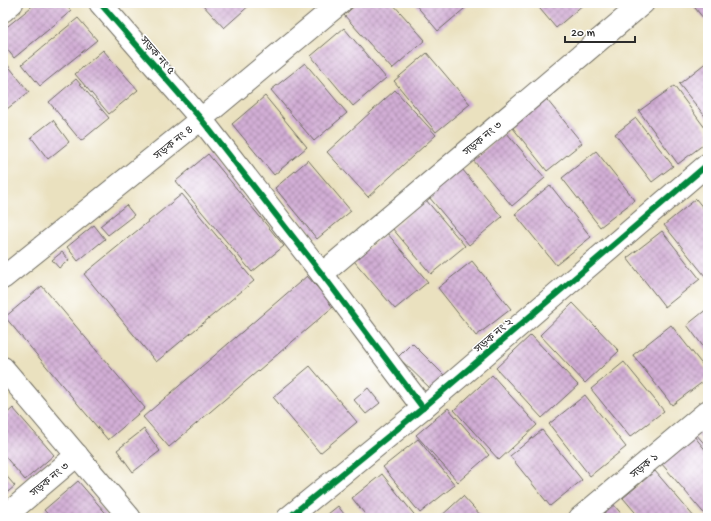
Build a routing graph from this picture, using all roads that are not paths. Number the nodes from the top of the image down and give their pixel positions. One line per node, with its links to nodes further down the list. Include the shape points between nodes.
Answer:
1 (12, 3): 5 (street)
2 (100, 3): 6 (street, সড়ক নং ৫)
3 (340, 3): 6 (street, সড়ক নং ৪)
4 (643, 3): 8 (street, সড়ক নং ৩)
5 (3, 10)
6 (201, 120): 8 (street, সড়ক নং ৫); 9 (street, সড়ক নং ৪)
7 (708, 164): 11 (street, সড়ক নং ২)
8 (322, 274): 11 (street, সড়ক নং ৫)
9 (3, 278)
10 (3, 368): 13 (street)
11 (423, 408): 16 (street, সড়ক নং ২)
12 (708, 411): 17 (street, সড়ক ১)
13 (77, 456): 14 (street, সড়ক নং ৩); 15 (street)
14 (3, 518)
15 (130, 518)
16 (288, 518)
17 (580, 518)

